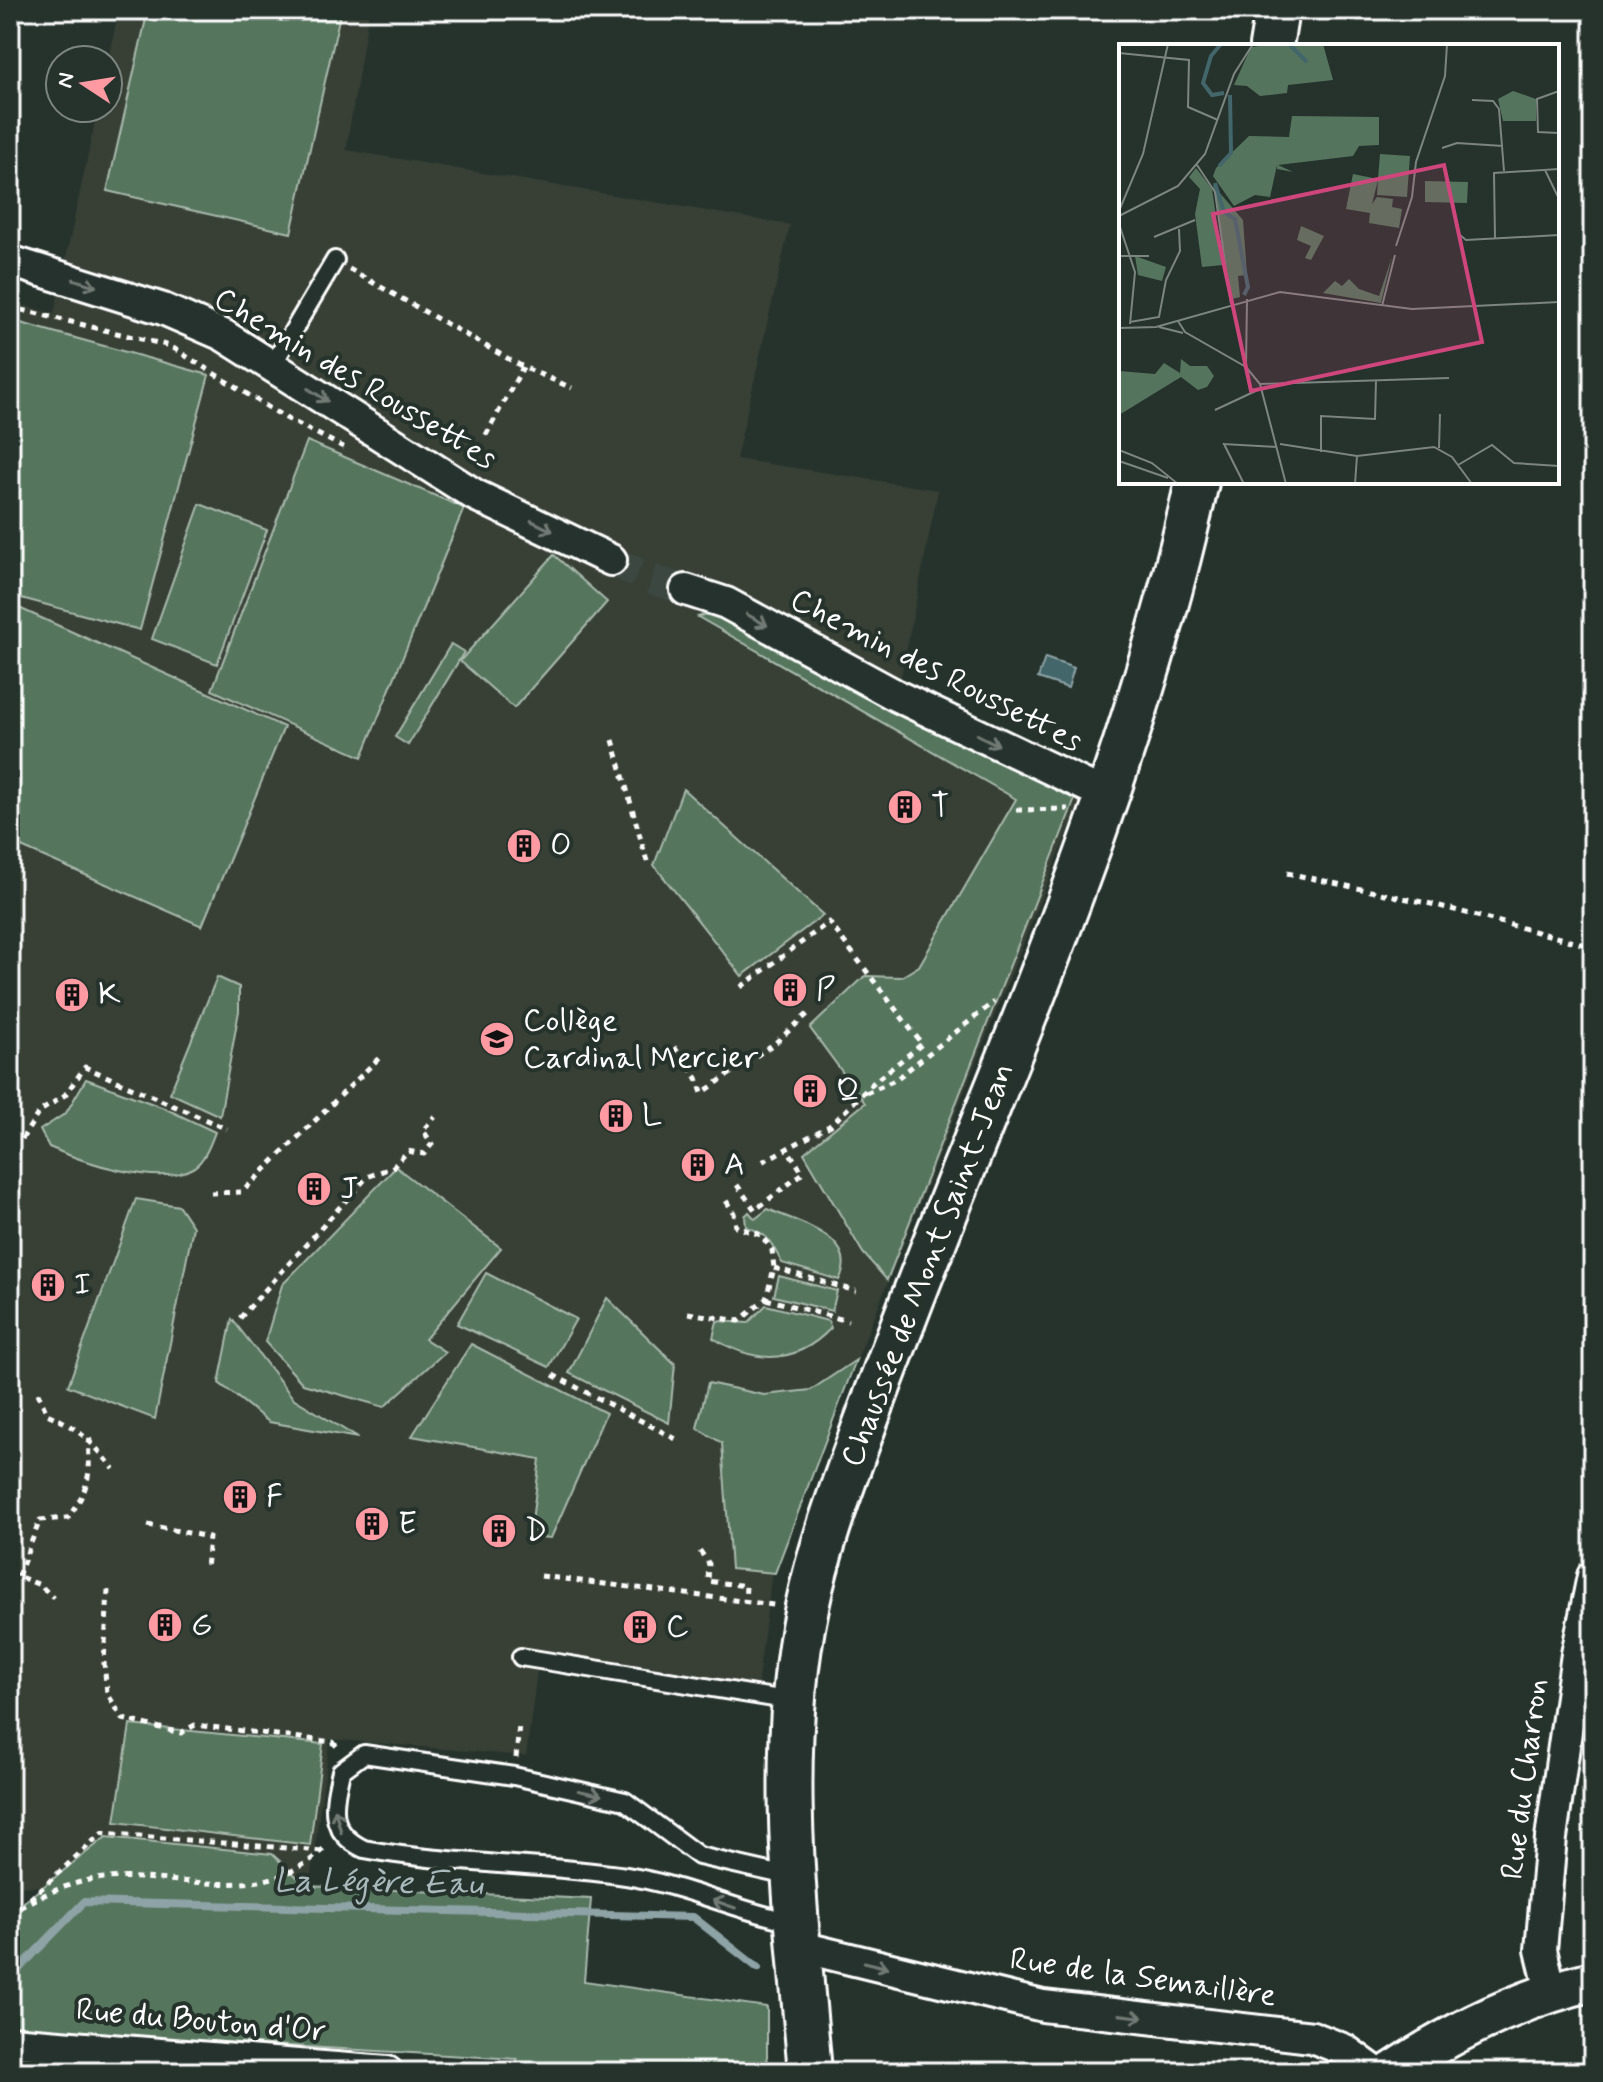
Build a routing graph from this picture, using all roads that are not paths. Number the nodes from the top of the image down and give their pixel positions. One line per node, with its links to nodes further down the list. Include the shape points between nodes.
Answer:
1 (1277, 10): 2 (main road)
2 (1271, 44)
3 (335, 260): 5 (lane)
4 (10, 261): 5 (street, Chemin des Roussettes, one-way to 5, via 163,309 223,335)
5 (272, 366): 7 (street, Chemin des Roussettes, one-way to 7, via 475,495)
6 (1197, 484): 9 (main road, Chaussée de Mont Saint-Jean, via 1160,634)
7 (611, 560)
8 (686, 590): 9 (street, Chemin des Roussettes, one-way to 9, via 726,603)
9 (1091, 803): 12 (main road, Chaussée de Mont Saint-Jean, via 1041,980 827,1525 807,1608)
10 (1593, 1576): 16 (street, Rue du Charron, via 1551,1838 1541,1950)
11 (521, 1657): 12 (lane)
12 (794, 1701): 13 (main road, Chaussée de Mont Saint-Jean)
13 (795, 1877): 14 (main road, Chaussée de Mont Saint-Jean); 14 (lane, one-way to 13, via 757,1915 628,1876 364,1849 339,1831 334,1811 337,1788 341,1771 364,1754 514,1776 625,1801 699,1856)
14 (800, 1935): 19 (main road, Chaussée de Mont Saint-Jean); 20 (street, Rue de la Semaillère, one-way to 20, via 1043,2006 1312,2037 1345,2050)
15 (1593, 1981): 16 (street)
16 (1551, 1991): 21 (street, via 1432,2046)
17 (10, 2042): 18 (street, Rue du Bouton d'Or)
18 (387, 2072)
19 (810, 2072)
20 (1375, 2072)
21 (1392, 2072)

